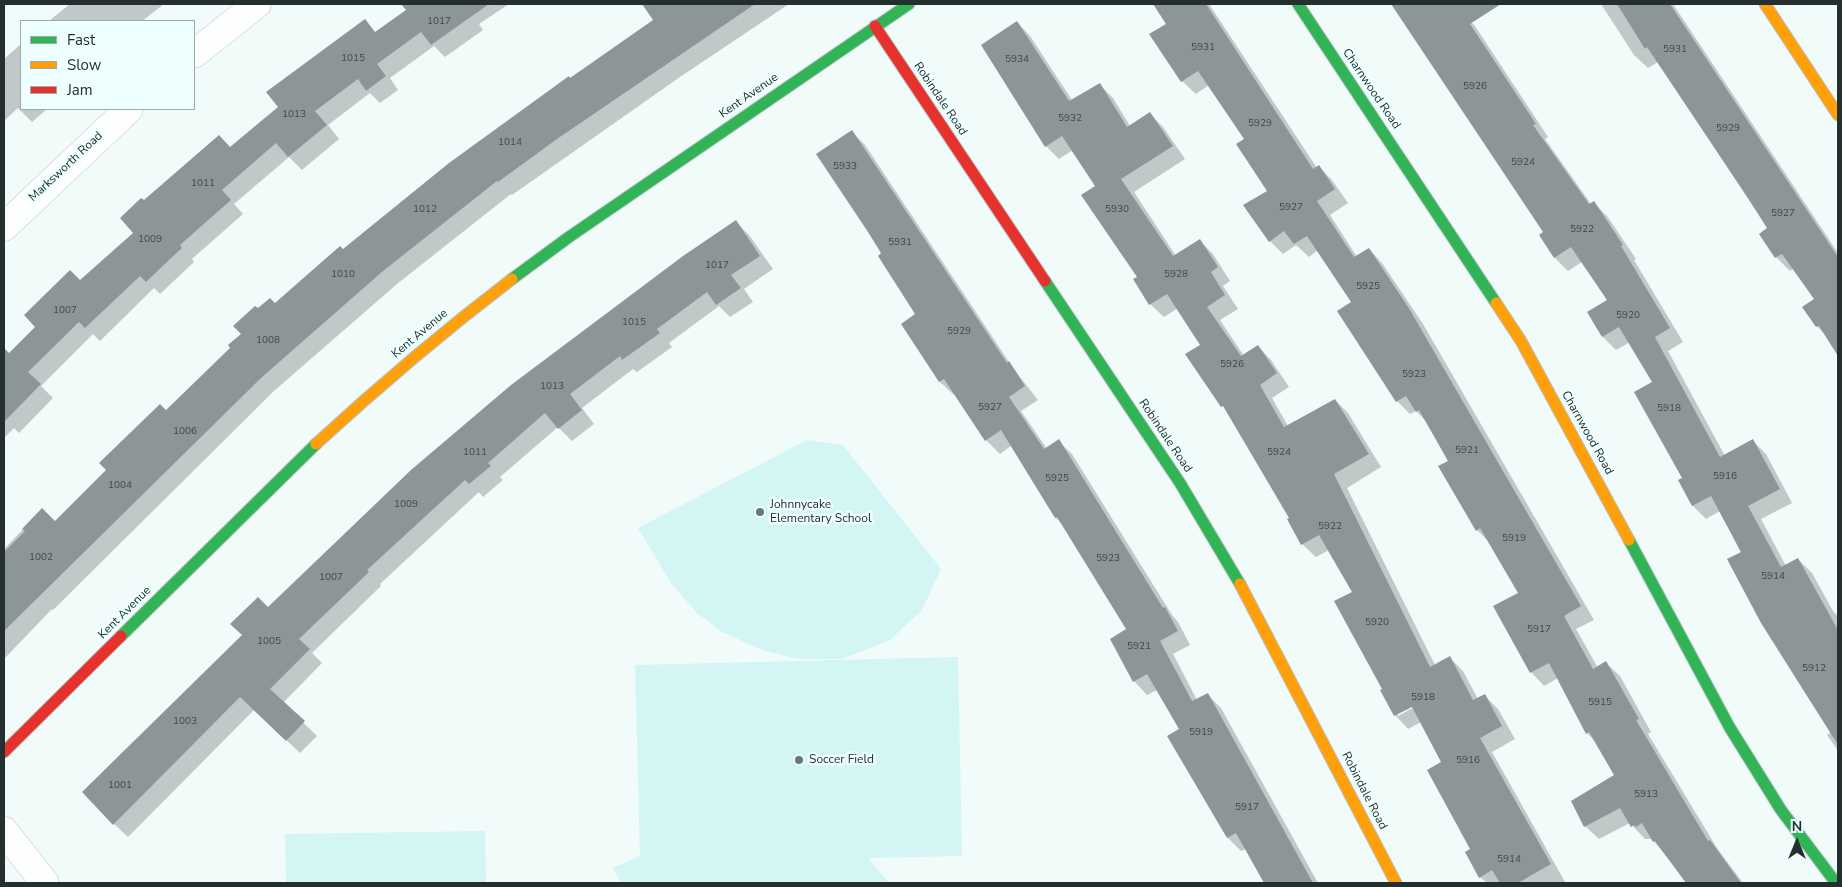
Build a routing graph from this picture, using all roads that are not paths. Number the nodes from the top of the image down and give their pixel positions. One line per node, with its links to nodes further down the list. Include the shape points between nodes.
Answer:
1 (257, 4): 6 (street)
2 (909, 4): 5 (street, Kent Avenue)
3 (1298, 4): 14 (street, Charnwood Road, via 1521,340 1730,728 1781,810)
4 (1765, 4): 8 (street)
5 (875, 26): 10 (street, Kent Avenue, via 569,237 457,321 374,391 282,476); 13 (street, Robindale Road, via 1180,484 1245,593)
6 (195, 53)
7 (128, 110): 9 (street, Marksworth Road)
8 (1838, 114)
9 (4, 227)
10 (4, 752)
11 (4, 830): 12 (street)
12 (45, 883)
13 (1396, 883)
14 (1836, 883)

